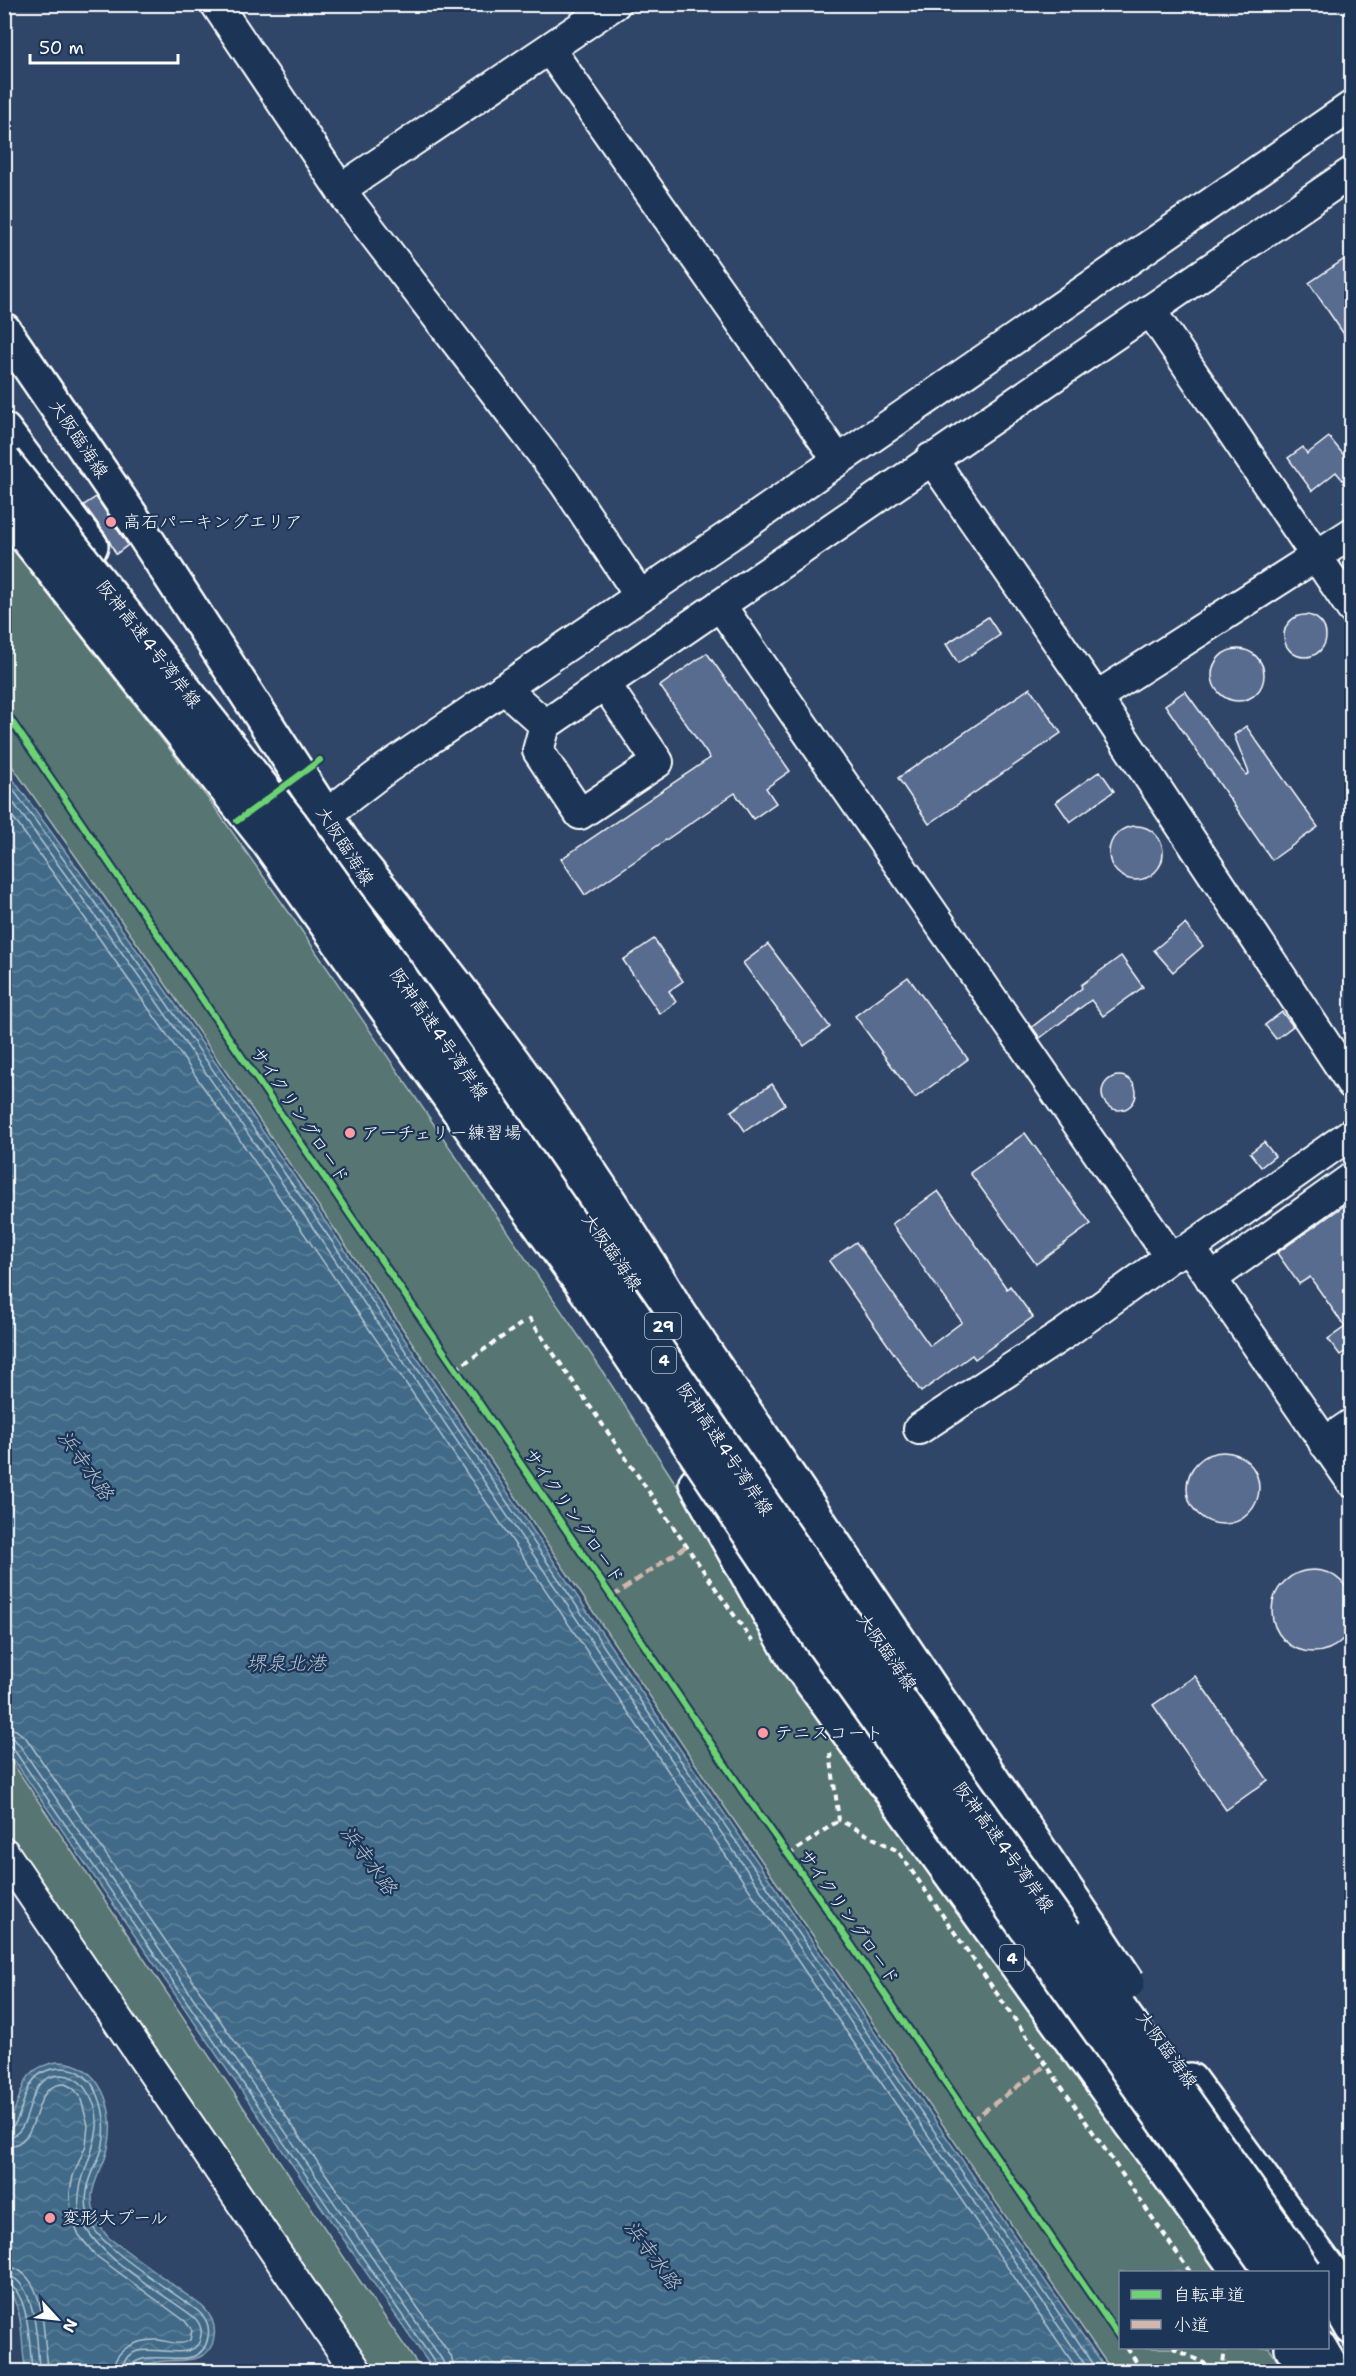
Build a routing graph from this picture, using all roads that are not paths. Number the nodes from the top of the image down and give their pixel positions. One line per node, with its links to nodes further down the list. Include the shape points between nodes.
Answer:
1 (216, 4): 6 (street)
2 (615, 4): 3 (street)
3 (550, 50): 6 (street); 12 (street)
4 (1352, 106): 12 (street)
5 (1352, 172): 7 (street)
6 (341, 189): 17 (street, via 564,482)
7 (1150, 310): 11 (street); 16 (street)
8 (4, 330): 24 (main road, 大阪臨海線 / 29, via 138,526)
9 (4, 430): 25 (main road, bridge, via 238,741)
10 (4, 446): 25 (main road)
11 (932, 458): 18 (street); 22 (street)
12 (838, 460): 17 (street)
13 (4, 461): 25 (main road, 阪神高速4号湾岸線 / 4, bridge)
14 (4, 509): 40 (main road, 阪神高速4号湾岸線 / 4, bridge, via 268,842 356,964 596,1304 821,1641)
15 (1352, 533): 16 (street)
16 (1317, 558): 19 (street); 22 (street)
17 (640, 596): 21 (street)
18 (720, 605): 20 (street); 30 (street)
19 (1352, 609)
20 (605, 684): 23 (street); 23 (street, via 658,762 580,814 538,751)
21 (504, 688): 23 (street); 24 (street)
22 (1096, 697): 27 (street)
23 (545, 725)
24 (326, 815): 25 (street); 26 (main road, 大阪臨海線 / 29)
25 (287, 835): 36 (main road); 41 (main road, 阪神高速4号湾岸線 / 4, bridge, via 428,1016 844,1622)
26 (343, 843): 42 (main road, 4, bridge, via 416,932 626,1224 675,1307); 44 (main road, 大阪臨海線 / 29, via 578,1203 1072,1920)
27 (1352, 1084)
28 (1352, 1133): 30 (street)
29 (1352, 1178): 31 (street)
30 (1180, 1253): 31 (street); 33 (street)
31 (1211, 1279): 34 (street)
32 (1352, 1424): 34 (street)
33 (919, 1430)
34 (1324, 1443): 35 (street)
35 (1352, 1482)
36 (696, 1483): 38 (main road, 4, via 793,1656); 39 (main road, via 809,1648)
37 (4, 1853): 51 (street)
38 (1238, 2271)
39 (1253, 2271)
40 (1271, 2271)
41 (1304, 2271)
42 (1318, 2271)
43 (1329, 2288): 46 (main road)
44 (1352, 2301)
45 (1329, 2309): 47 (main road)
46 (1352, 2328)
47 (1352, 2345)
48 (1293, 2349): 52 (main road)
49 (1307, 2349): 53 (main road)
50 (1321, 2349): 54 (main road)
51 (357, 2372)
52 (1309, 2372)
53 (1323, 2372)
54 (1334, 2372)

